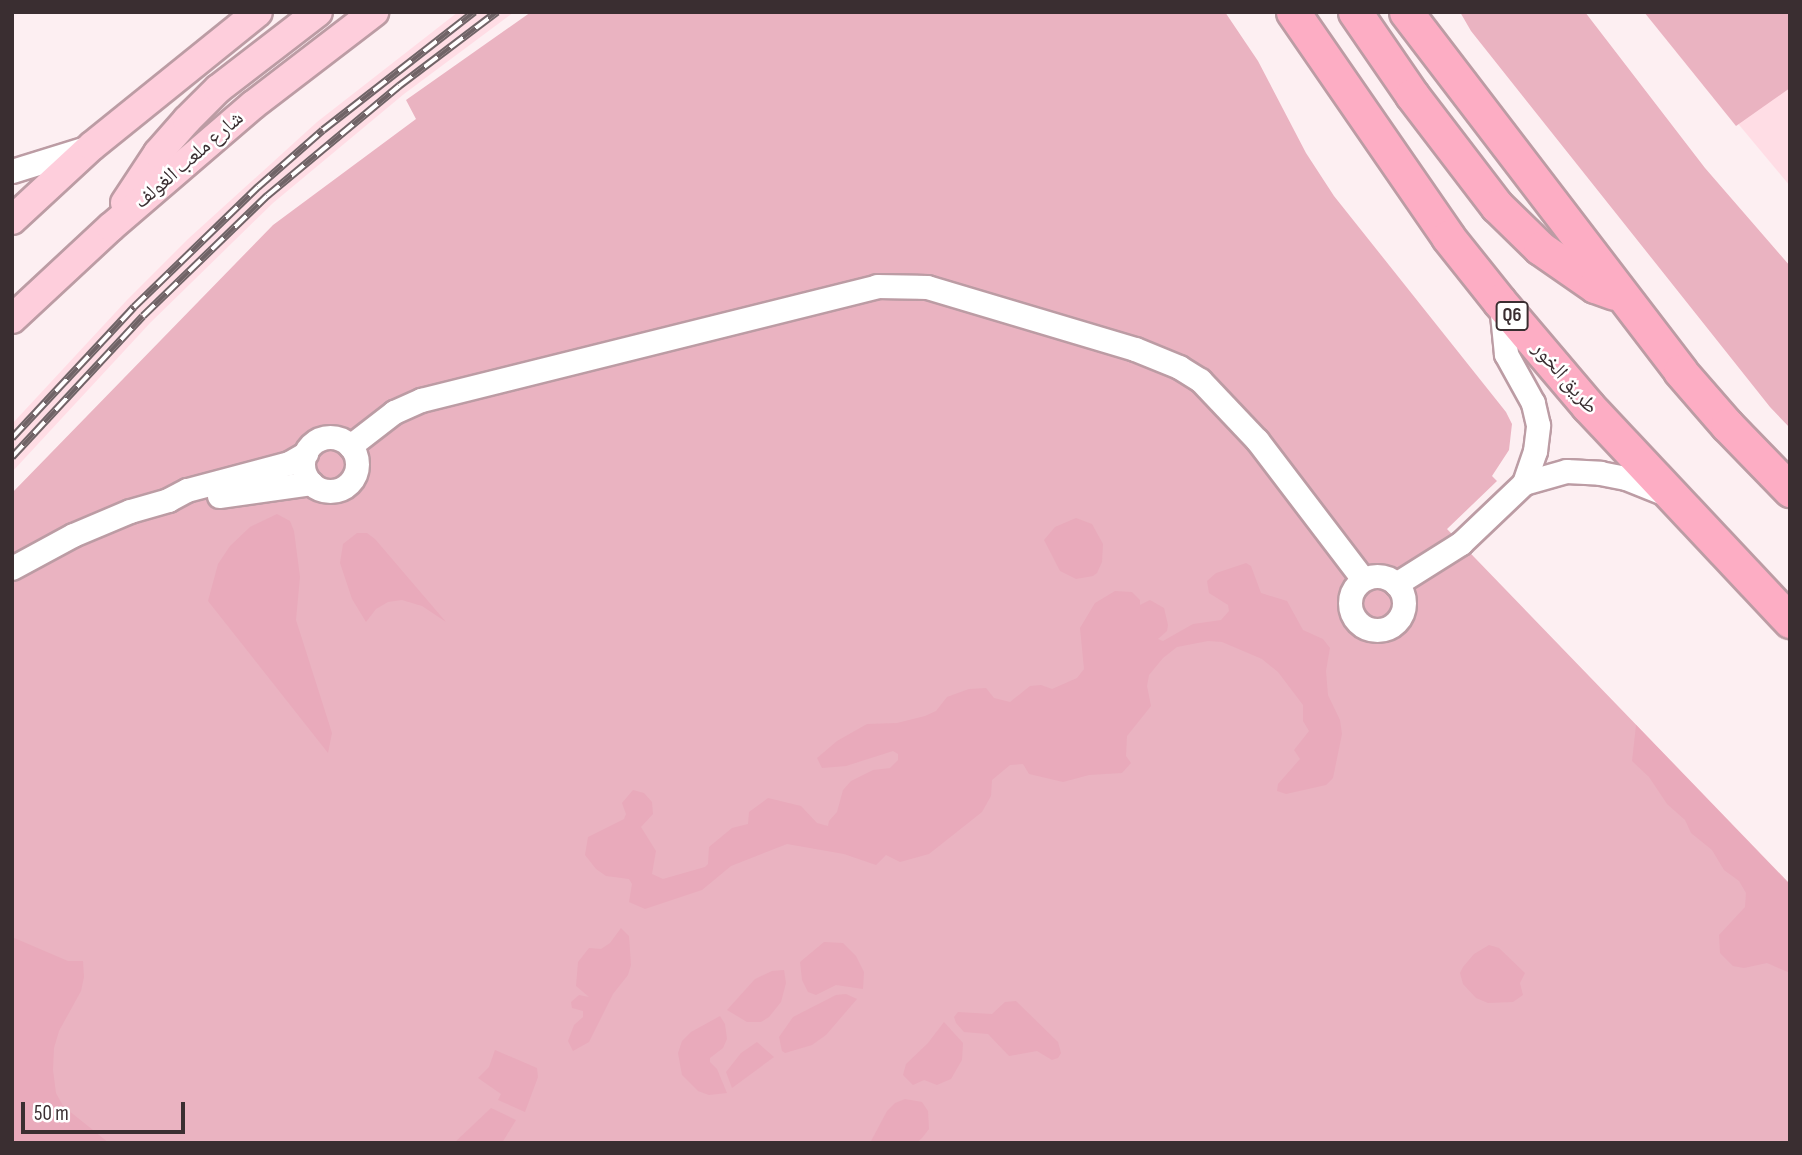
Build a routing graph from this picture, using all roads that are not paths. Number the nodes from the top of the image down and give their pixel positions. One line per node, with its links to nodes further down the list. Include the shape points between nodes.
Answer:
1 (258, 12): 7 (main road)
2 (318, 12): 10 (main road, via 218,89 187,120 139,180)
3 (374, 12): 10 (main road, شارع ملعب الغولف, via 253,105)
4 (1293, 12): 12 (highway, طريق الخور / Q6, via 1448,237)
5 (1355, 12): 11 (highway, via 1497,206 1576,274)
6 (1411, 16): 11 (highway)
7 (92, 146): 8 (street); 9 (main road)
8 (12, 171)
9 (12, 220)
10 (111, 227): 13 (main road, شارع ملعب الغولف)
11 (1622, 296): 18 (highway, via 1727,425)
12 (1502, 304): 17 (street, via 1506,354 1532,403 1538,425); 19 (highway, طريق الخور / Q6)
13 (12, 319)
14 (351, 446): 15 (street, via 326,438); 16 (street, via 357,468 350,482 329,491); 22 (street, via 394,412 421,400 877,286 928,287 1135,349 1200,380 1257,440)
15 (306, 453): 16 (street, via 304,469); 20 (street, via 279,466 187,489)
16 (311, 483): 20 (street, via 190,503)
17 (1524, 483): 19 (street, via 1566,471 1600,472); 23 (street, via 1461,543)
18 (1790, 490)
19 (1670, 495): 24 (highway, طريق الخور / Q6)
20 (168, 500): 21 (street, via 73,535)
21 (12, 568)
22 (1363, 579): 23 (street, via 1383,577); 23 (street, via 1352,592 1349,607 1356,621 1370,630 1385,629 1398,620 1403,597)
23 (1396, 584)
24 (1790, 621)

